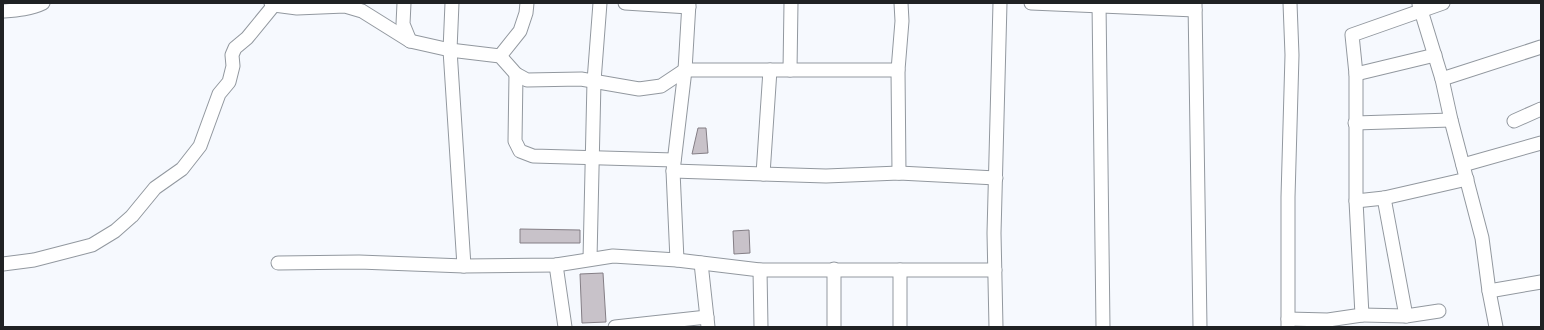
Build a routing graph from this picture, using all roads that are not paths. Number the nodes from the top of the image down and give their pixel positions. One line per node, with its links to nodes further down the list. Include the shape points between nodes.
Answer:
1 (43, 3): 18 (street, via 19,10)
2 (404, 3): 19 (street, via 403,24)
3 (452, 3): 21 (street)
4 (527, 3): 23 (street, via 520,31)
5 (600, 3): 31 (street)
6 (624, 3): 14 (street)
7 (791, 3): 26 (street)
8 (901, 3): 27 (street)
9 (1000, 3): 42 (street)
10 (1031, 3): 15 (street)
11 (1290, 3): 63 (street, via 1292,55)
12 (1443, 3): 17 (street)
13 (273, 4): 19 (street, via 297,8 344,6 362,11); 50 (street, via 232,55 230,82 220,94 200,146 182,169 155,188 132,216 115,231 92,245 34,260)
14 (689, 5): 24 (street)
15 (1099, 5): 16 (street); 70 (street)
16 (1195, 6): 71 (street)
17 (1420, 7): 22 (street); 29 (street, via 1352,35)
18 (3, 11)
19 (410, 41): 21 (street)
20 (1541, 47): 30 (street)
21 (450, 50): 23 (street); 52 (street)
22 (1435, 55): 29 (street); 30 (street)
23 (500, 56): 28 (street)
24 (685, 70): 25 (street); 31 (street, via 661,86 639,89); 39 (street)
25 (770, 70): 26 (street); 41 (street)
26 (790, 70): 27 (street)
27 (898, 70): 40 (street)
28 (516, 74): 31 (street, via 526,80 581,78); 37 (street, via 515,141 520,151 533,156)
29 (1356, 74): 35 (street)
30 (1442, 79): 33 (street)
31 (594, 81): 37 (street)
32 (1541, 110): 34 (street)
33 (1451, 120): 35 (street); 38 (street)
34 (1514, 121)
35 (1355, 123): 45 (street)
36 (1541, 143): 38 (street)
37 (593, 158): 39 (street); 46 (street)
38 (1463, 165): 43 (street)
39 (674, 166): 41 (street); 47 (street)
40 (899, 173): 41 (street, via 826,176); 42 (street)
41 (763, 174)
42 (996, 178): 56 (street)
43 (1467, 179): 44 (street); 58 (street, via 1482,238)
44 (1384, 198): 45 (street); 60 (street)
45 (1356, 201): 61 (street)
46 (590, 260): 47 (street, via 613,256); 51 (street)
47 (677, 260): 49 (street)
48 (278, 263): 52 (street, via 359,262)
49 (701, 263): 54 (street); 62 (street)
50 (3, 264)
51 (556, 265): 52 (street); 64 (street)
52 (464, 266)
53 (834, 269): 54 (street); 55 (street); 67 (street)
54 (760, 270): 66 (street)
55 (900, 270): 56 (street); 68 (street)
56 (995, 270): 69 (street)
57 (1541, 282): 58 (street)
58 (1489, 291): 72 (street)
59 (1439, 311): 60 (street)
60 (1406, 316): 61 (street)
61 (1358, 320): 63 (street)
62 (707, 322): 65 (street)
63 (1288, 323)
64 (565, 327)
65 (615, 327)
66 (761, 327)
67 (834, 327)
68 (900, 327)
69 (996, 327)
70 (1103, 327)
71 (1200, 327)
72 (1496, 327)

